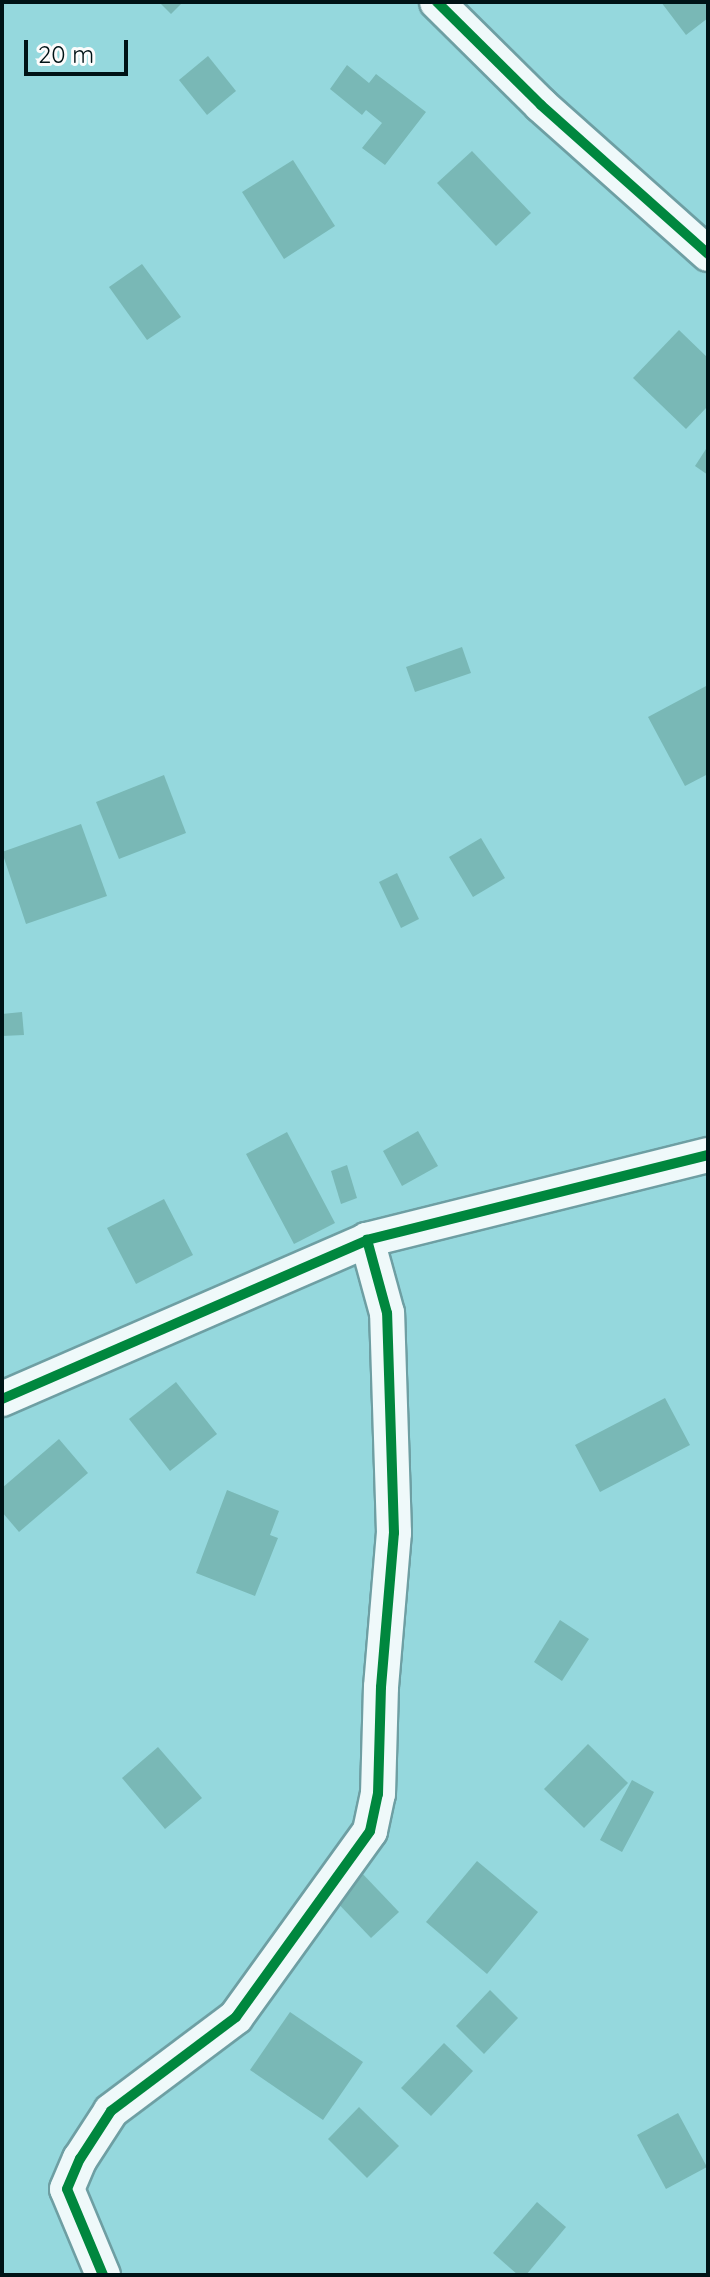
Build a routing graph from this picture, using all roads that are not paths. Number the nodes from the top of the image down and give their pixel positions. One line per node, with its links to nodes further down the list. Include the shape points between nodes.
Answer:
1 (437, 2): 2 (street, via 541,105)
2 (708, 254)
3 (708, 1155): 4 (street)
4 (367, 1240): 5 (street); 6 (street, via 387,1313 394,1533 378,1794 370,1831 236,2017 111,2111 80,2159 67,2189)
5 (2, 1399)
6 (103, 2275)

